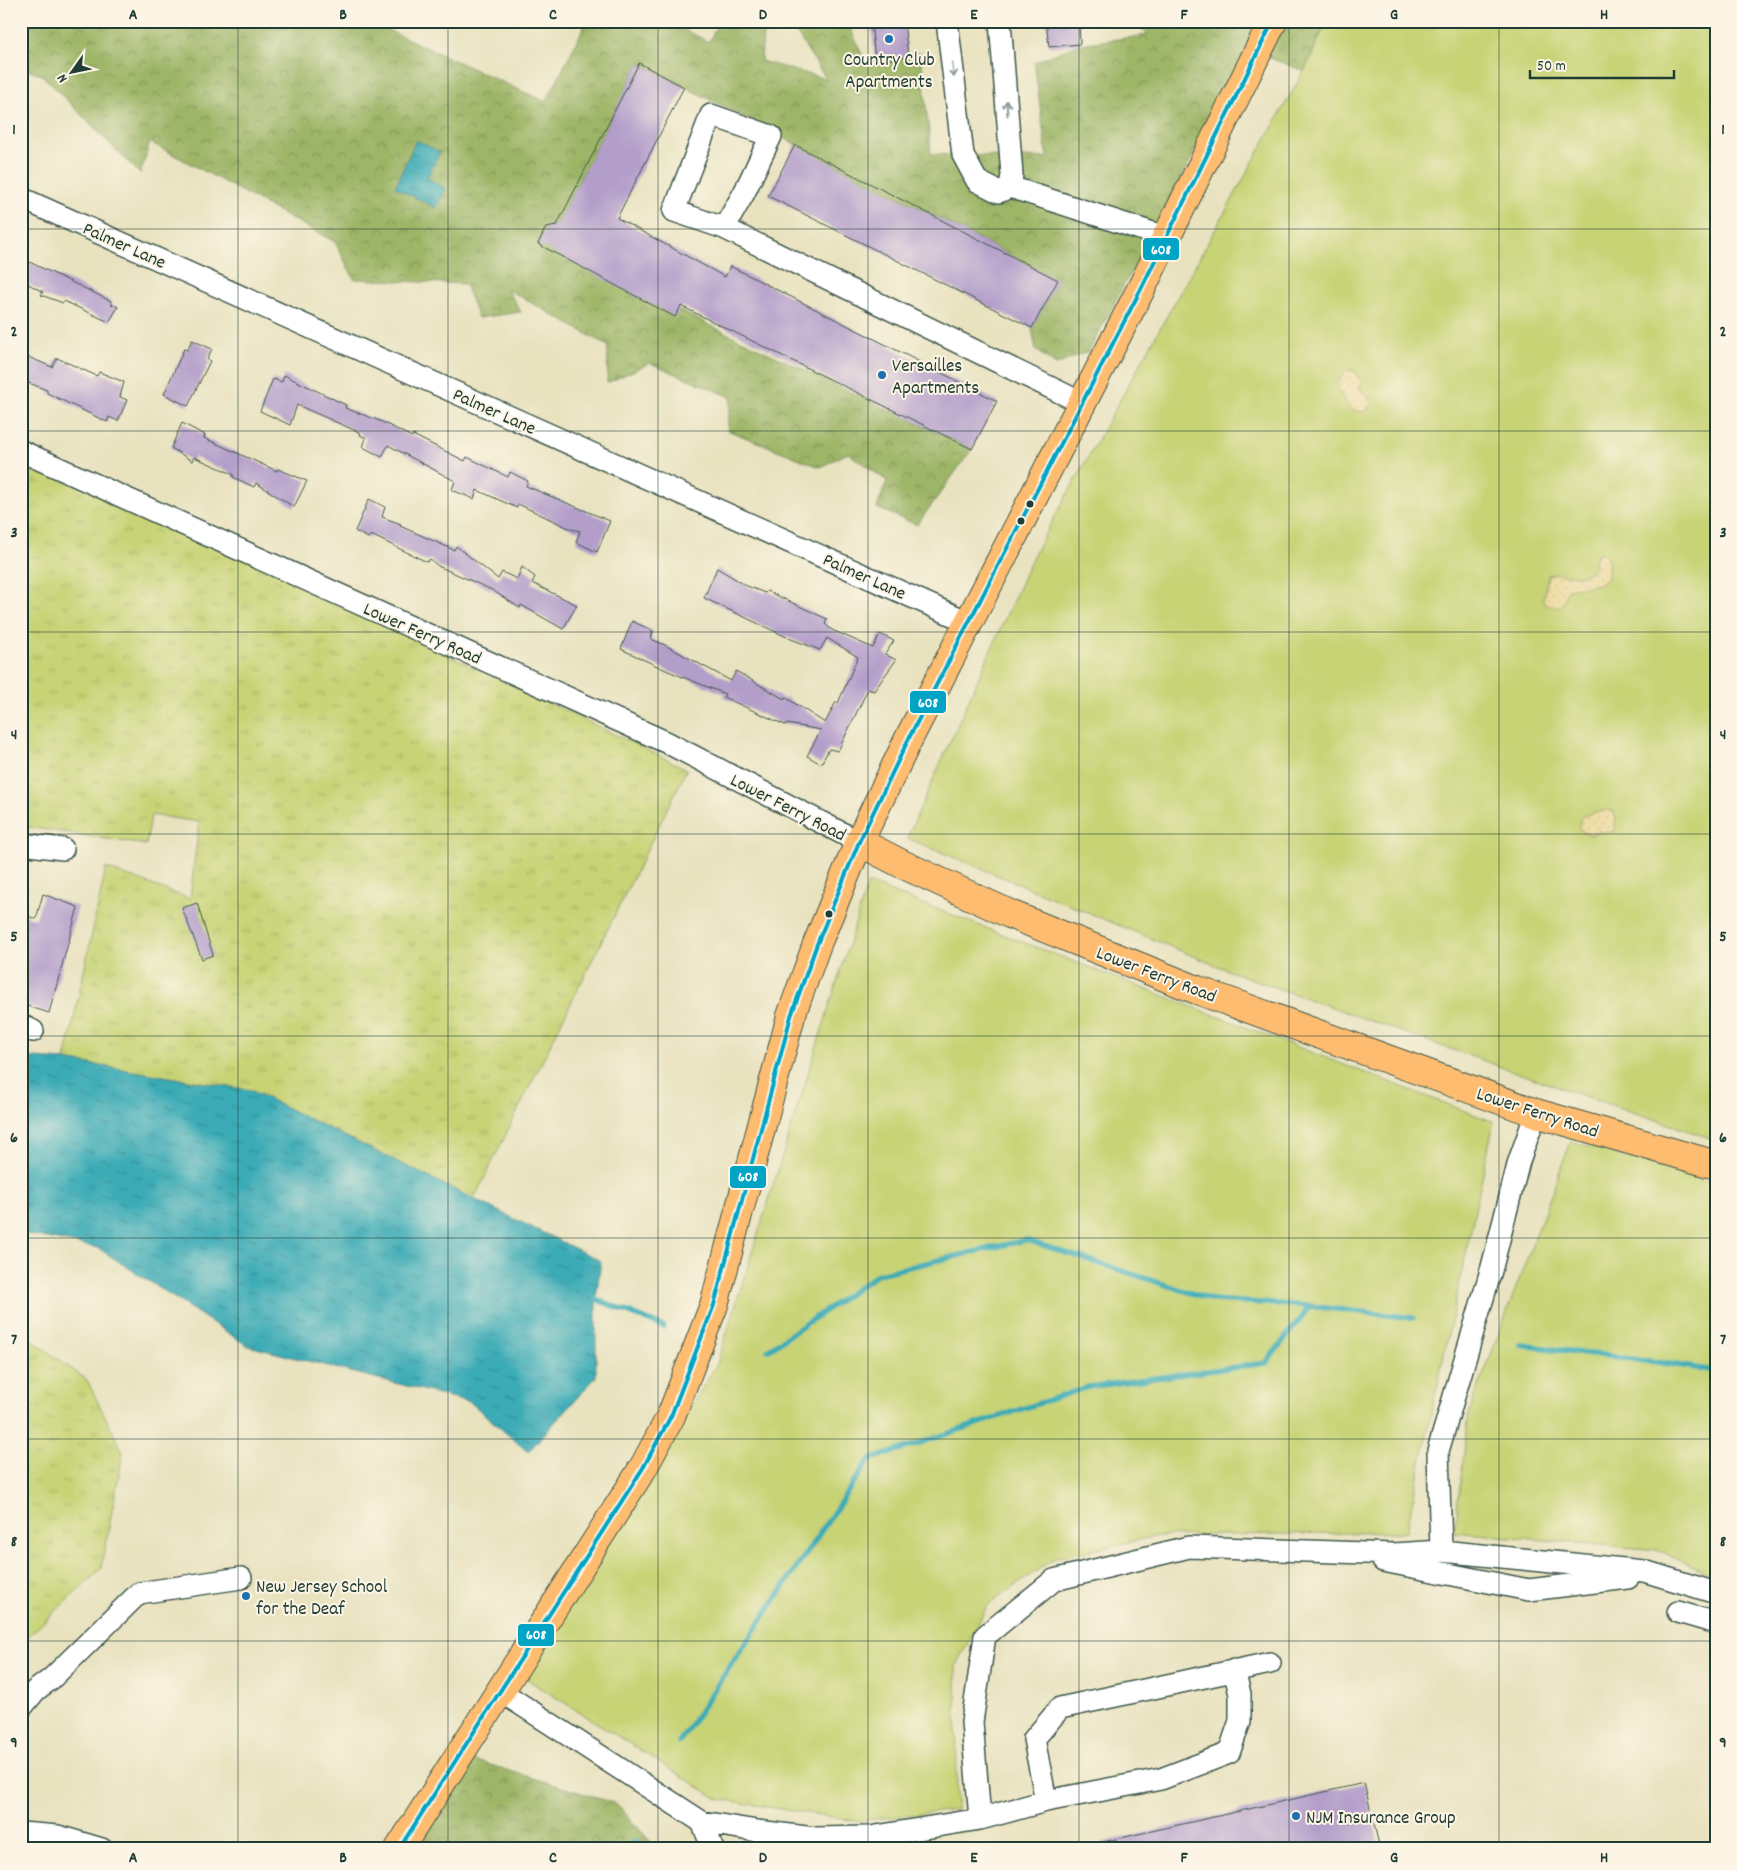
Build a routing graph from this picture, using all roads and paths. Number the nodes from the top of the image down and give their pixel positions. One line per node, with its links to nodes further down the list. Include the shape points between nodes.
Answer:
1 (947, 21): 4 (street, one-way to 4, via 963,155 977,181 998,192)
2 (1000, 21): 4 (street, one-way to 2, via 1012,176)
3 (1273, 21): 7 (main road)
4 (1010, 187): 7 (street)
5 (21, 198): 10 (street, Palmer Lane)
6 (724, 228): 6 (street, via 674,211 711,115 771,136); 8 (street)
7 (1165, 237): 8 (main road)
8 (1082, 403): 10 (main road)
9 (21, 451): 11 (street, Lower Ferry Road, via 668,743)
10 (968, 622): 11 (main road)
11 (859, 842): 14 (main road, Lower Ferry Road, via 1012,915 1102,952 1197,990); 25 (main road, via 791,1016 714,1305 672,1416 643,1468)
12 (21, 844): 13 (street)
13 (63, 849)
14 (1536, 1113): 15 (main road, Lower Ferry Road); 16 (street, via 1519,1161 1492,1267 1438,1450)
15 (1716, 1165)
16 (1441, 1551): 17 (street, via 1394,1554); 18 (street, via 1644,1570)
17 (1341, 1552): 18 (street, via 1529,1590); 28 (street, via 1189,1547 1054,1580 985,1636 972,1722)
18 (1656, 1574): 20 (street)
19 (242, 1578): 26 (street, via 139,1593)
20 (1716, 1593)
21 (1678, 1612): 22 (street)
22 (1716, 1623)
23 (1270, 1663): 24 (street)
24 (1234, 1670): 27 (street, via 1240,1694 1240,1720 1229,1752 1161,1779); 27 (street, via 1060,1708 1034,1739)
25 (500, 1691): 29 (street); 32 (main road)
26 (21, 1708)
27 (1046, 1801): 28 (street)
28 (980, 1819): 29 (street, via 870,1837 815,1838)
29 (702, 1822): 33 (street)
30 (21, 1833): 31 (street, via 58,1836)
31 (102, 1849)
32 (399, 1849)
33 (713, 1849)

